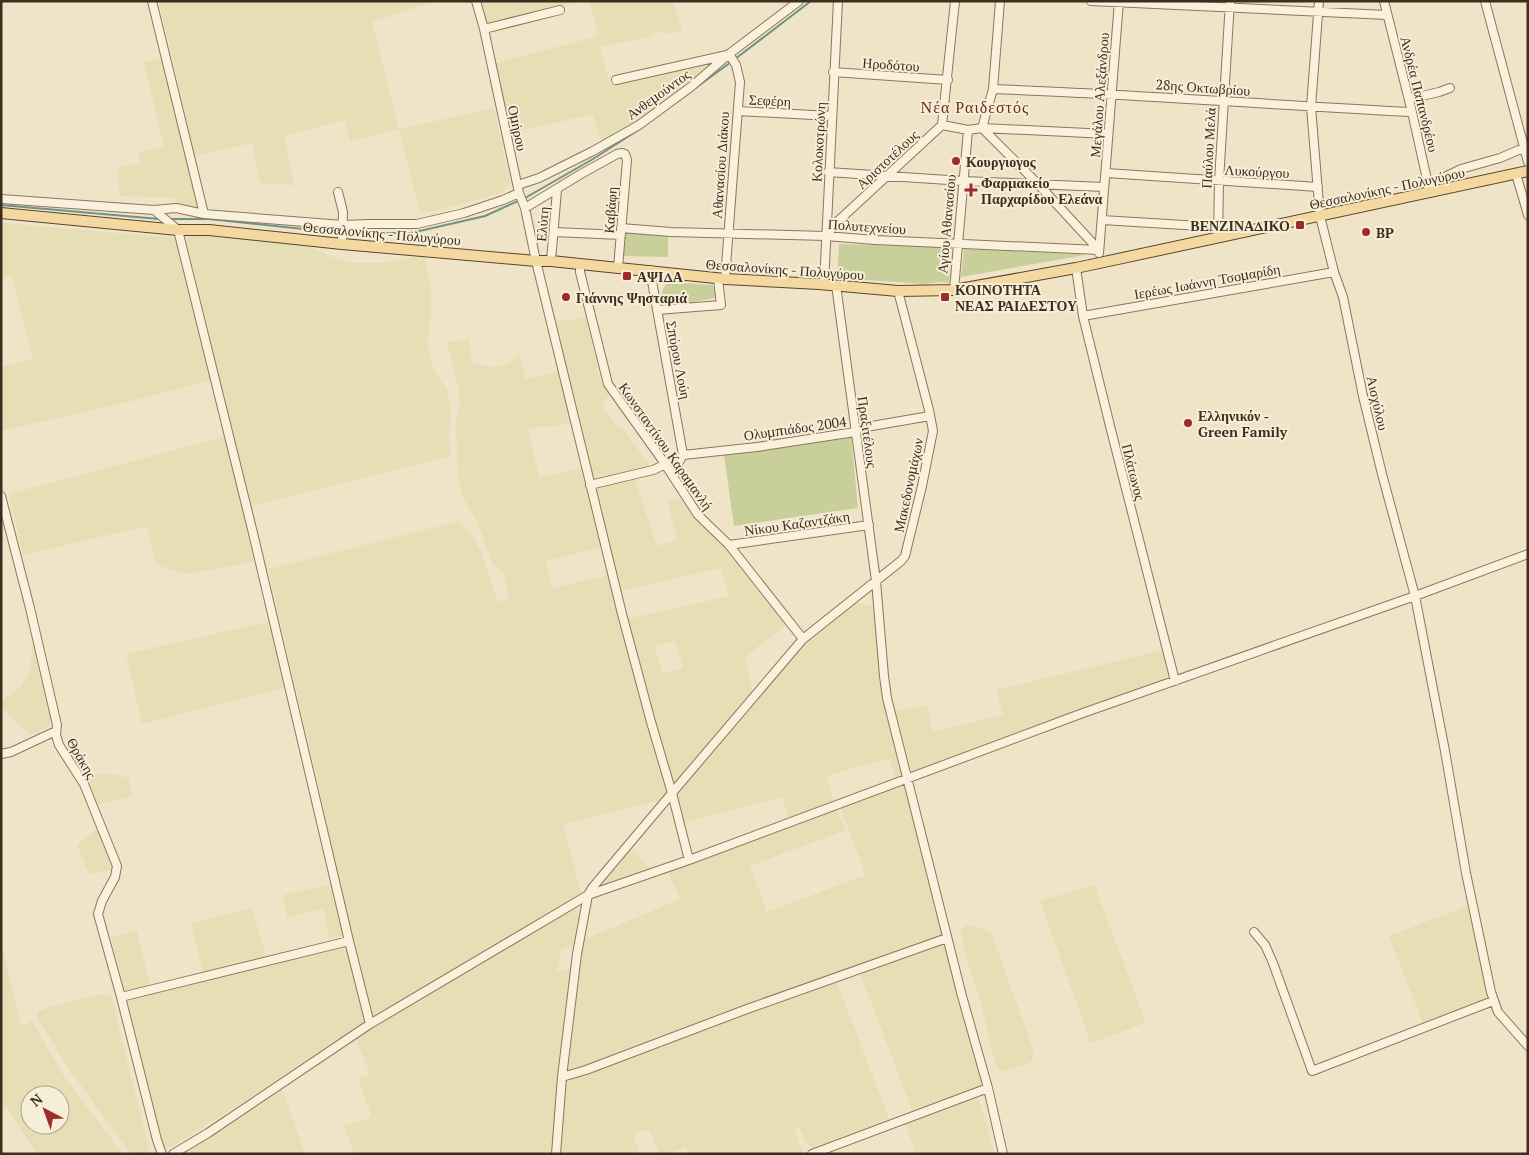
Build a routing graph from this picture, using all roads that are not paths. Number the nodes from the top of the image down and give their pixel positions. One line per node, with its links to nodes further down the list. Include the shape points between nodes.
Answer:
1 (152, 1): 54 (street)
2 (476, 1): 16 (street, Ομήρου)
3 (798, 1): 17 (street, Ανθεμούντος)
4 (838, 1): 18 (street, Κολοκοτρώνη)
5 (955, 1): 20 (street)
6 (1000, 1): 22 (street)
7 (1091, 1): 11 (street)
8 (1319, 1): 14 (street, Αισχύλου)
9 (1384, 1): 15 (street, Ανδρέα Παπανδρέου)
10 (1485, 1): 34 (street)
11 (1119, 2): 12 (street); 23 (street, Μεγάλου Αλεξάνδρου)
12 (1230, 5): 14 (street); 25 (street, Παύλου Μελά)
13 (560, 10): 16 (street)
14 (1318, 12): 15 (street); 26 (street, Αισχύλου)
15 (1387, 15): 24 (street, Ανδρέα Παπανδρέου)
16 (484, 29): 46 (street, Ομήρου)
17 (729, 54): 19 (street); 27 (street, Αθανασίου Διάκου, via 739,73); 46 (street, Ανθεμούντος, via 639,125)
18 (834, 72): 20 (street, Ηροδότου); 29 (street, Κολοκοτρώνη)
19 (616, 80)
20 (948, 80): 30 (street)
21 (1450, 88): 24 (street)
22 (993, 89): 23 (street, 28ης Οκτωβρίου); 31 (street)
23 (1111, 93): 25 (street, 28ης Οκτωβρίου); 33 (street, Μεγάλου Αλεξάνδρου)
24 (1409, 99): 28 (street, Ανδρέα Παπανδρέου)
25 (1224, 101): 26 (street, 28ης Οκτωβρίου); 42 (street, Παύλου Μελά)
26 (1311, 107): 28 (street, 28ης Οκτωβρίου); 45 (street, Αισχύλου)
27 (738, 111): 29 (street, Σεφέρη); 62 (street, Αθανασίου Διάκου)
28 (1412, 112): 47 (street, Ανδρέα Παπανδρέου)
29 (831, 116): 36 (street, Κολοκοτρώνη)
30 (942, 124): 32 (street); 40 (street, Αριστοτέλους)
31 (982, 128): 32 (street); 33 (street); 43 (street)
32 (968, 130): 41 (street, Αγίου Αθανασίου)
33 (1108, 134): 38 (street, Μεγάλου Αλεξάνδρου)
34 (1526, 146): 35 (street); 47 (street, via 1461,170)
35 (1528, 162)
36 (828, 172): 40 (street); 64 (street, Κολοκοτρώνη)
37 (1528, 172): 39 (main road, Θεσσαλονίκης - Πολυγύρου)
38 (1106, 173): 42 (street, Λυκούργου); 44 (street, Μεγάλου Αλεξάνδρου)
39 (1516, 174): 47 (main road, Θεσσαλονίκης - Πολυγύρου); 55 (street)
40 (887, 176): 41 (street); 64 (street, Αριστοτέλους)
41 (962, 181): 43 (street); 65 (street, Αγίου Αθανασίου)
42 (1218, 182): 45 (street, Λυκούργου); 63 (street, Παύλου Μελά)
43 (1038, 184): 44 (street); 67 (street)
44 (1104, 187): 57 (street, Μεγάλου Αλεξάνδρου)
45 (1318, 187): 56 (street, Αισχύλου)
46 (519, 189): 51 (street, Ομήρου); 58 (street, Ανθεμούντος, via 503,200 417,224)
47 (1429, 189): 56 (main road, Θεσσαλονίκης - Πολυγύρου)
48 (557, 190): 51 (street); 60 (street, Ελύτη); 61 (street, Καβάφη, via 622,152 627,160)
49 (338, 192): 58 (street)
50 (1, 198): 52 (street, Ανθεμούντος)
51 (526, 208): 68 (street, Ομήρου)
52 (154, 210): 54 (street, Ανθεμούντος, via 176,208); 59 (street)
53 (1, 213): 59 (main road, Θεσσαλονίκης - Πολυγύρου)
54 (204, 214): 58 (street, Ανθεμούντος)
55 (1528, 215)
56 (1320, 216): 63 (main road, Θεσσαλονίκης - Πολυγύρου); 75 (street, Αισχύλου)
57 (1102, 220): 63 (street); 67 (street, Μεγάλου Αλεξάνδρου)
58 (343, 225): 66 (street)
59 (178, 230): 66 (main road, Θεσσαλονίκης - Πολυγύρου, via 209,230); 105 (street)
60 (554, 232): 61 (street, Πολυτεχνείου); 69 (street, Ελύτη)
61 (621, 232): 62 (street, Πολυτεχνείου); 72 (street, Καβάφη)
62 (728, 232): 64 (street, Πολυτεχνείου); 76 (street, Αθανασίου Διάκου)
63 (1218, 232): 70 (main road, Θεσσαλονίκης - Πολυγύρου)
64 (826, 236): 65 (street, Πολυτεχνείου); 77 (street, Κολοκοτρώνη)
65 (958, 243): 67 (street, Πολυτεχνείου); 79 (street, Αγίου Αθανασίου)
66 (342, 244): 68 (main road, Θεσσαλονίκης - Πολυγύρου)
67 (1099, 250): 70 (street)
68 (536, 261): 69 (main road, Θεσσαλονίκης - Πολυγύρου); 88 (street, Ομήρου)
69 (551, 261): 71 (main road, Θεσσαλονίκης - Πολυγύρου)
70 (1101, 262): 73 (main road, Θεσσαλονίκης - Πολυγύρου)
71 (580, 264): 72 (main road, Θεσσαλονίκης - Πολυγύρου); 86 (street, Κωνσταντίνου Καραμανλή, via 608,384)
72 (618, 268): 74 (main road, Θεσσαλονίκης - Πολυγύρου)
73 (1076, 268): 79 (main road, Θεσσαλονίκης - Πολυγύρου); 82 (street, Πλάτωνος)
74 (650, 270): 76 (main road, Θεσσαλονίκης - Πολυγύρου); 81 (street, Σπύρου Λούη)
75 (1334, 272): 82 (street, Ιερέως Ιωάννη Τσομαρίδη); 94 (street, Αισχύλου, via 1343,297 1363,396)
76 (722, 279): 77 (main road, Θεσσαλονίκης - Πολυγύρου); 81 (street, Αθανασίου Διάκου, via 721,305)
77 (824, 284): 78 (main road, Θεσσαλονίκης - Πολυγύρου)
78 (836, 285): 80 (main road, Θεσσαλονίκης - Πολυγύρου); 84 (street, Πραξιτέλους)
79 (954, 290): 80 (main road, Θεσσαλονίκης - Πολυγύρου)
80 (898, 291): 83 (street, Μακεδονομάχων)
81 (657, 310): 85 (street, Σπύρου Λούη)
82 (1083, 316): 96 (street, Πλάτωνος)
83 (930, 416): 84 (street, Ολυμπιάδος 2004, via 860,428); 93 (street, Μακεδονομάχων, via 933,431 905,556)
84 (856, 432): 85 (street, Ολυμπιάδος 2004); 90 (street, Πραξιτέλους)
85 (683, 455): 87 (street)
86 (666, 464): 87 (street, Κωνσταντίνου Καραμανλή); 88 (street)
87 (672, 474): 91 (street, Κωνσταντίνου Καραμανλή, via 698,515)
88 (590, 485): 100 (street, Ομήρου)
89 (1, 496): 97 (street, Θράκης, via 46,675)
90 (868, 526): 91 (street, Νίκου Καζαντζάκη); 93 (street, Πραξιτέλους)
91 (729, 545): 95 (street, Κωνσταντίνου Καραμανλή)
92 (1528, 554): 94 (street)
93 (876, 581): 95 (street, Μακεδονομάχων); 99 (street, Πραξιτέλους, via 887,698)
94 (1415, 596): 96 (street); 107 (street, Αισχύλου)
95 (803, 639): 100 (street, Μακεδονομάχων)
96 (1174, 681): 99 (street)
97 (56, 731): 98 (street); 106 (street, Θράκης, via 59,744 84,784 117,866 98,914)
98 (1, 754)
99 (907, 779): 101 (street); 104 (street, Πραξιτέλους)
100 (672, 793): 101 (street, Ομήρου); 102 (street, Μακεδονομάχων)
101 (689, 860): 102 (street)
102 (588, 895): 108 (street); 110 (street)
103 (1254, 932): 107 (street, via 1274,963 1312,1071)
104 (947, 938): 110 (street); 111 (street, Πραξιτέλους)
105 (349, 941): 106 (street); 108 (street)
106 (121, 996): 112 (street, Θράκης)
107 (1493, 1001): 109 (street, via 1498,1012)
108 (370, 1024): 113 (street)
109 (1528, 1046)
110 (562, 1076): 114 (street)
111 (988, 1088): 115 (street); 116 (street, Πραξιτέλους)
112 (162, 1154)
113 (174, 1154)
114 (556, 1154)
115 (812, 1154)
116 (1003, 1154)

